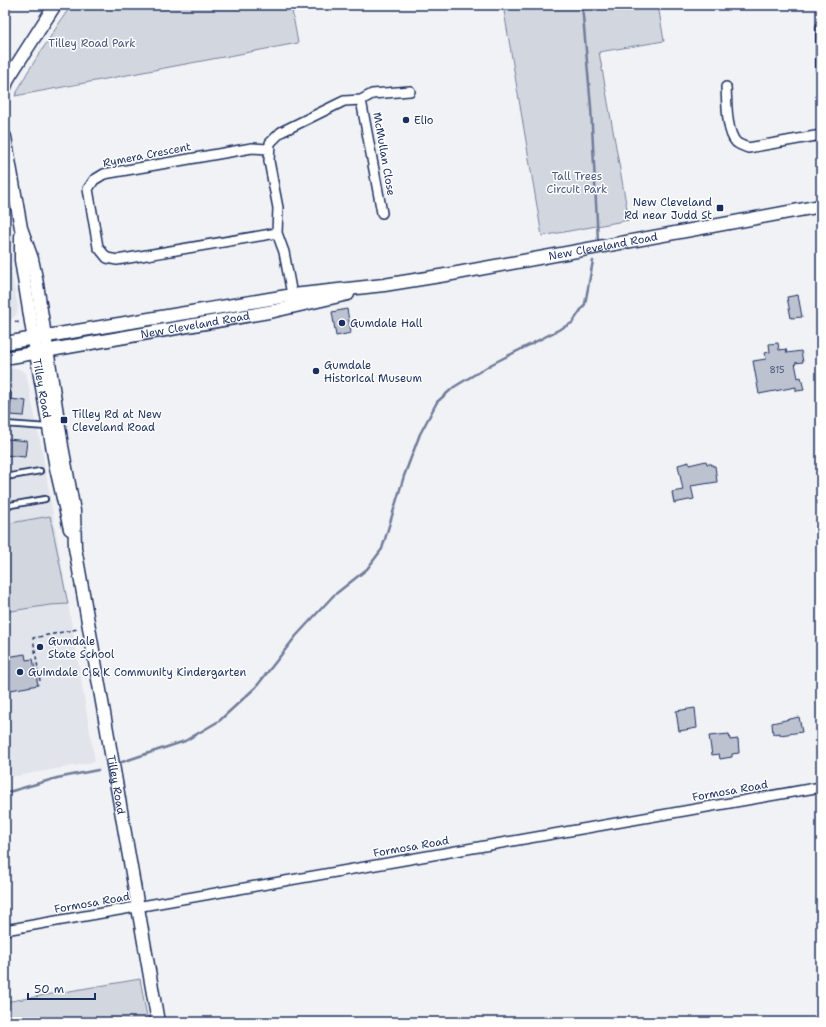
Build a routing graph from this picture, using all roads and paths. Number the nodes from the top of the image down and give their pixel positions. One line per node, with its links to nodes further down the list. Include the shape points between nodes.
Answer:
1 (55, 5): 4 (main road)
2 (821, 26): 3 (street)
3 (821, 69)
4 (5, 87)
5 (726, 88): 8 (street, via 731,134 737,144 748,148)
6 (410, 91): 7 (street, via 372,94)
7 (361, 100): 10 (street, via 339,103 281,132 273,139); 12 (street, McMullan Close)
8 (821, 135)
9 (5, 137): 19 (main road, Tilley Road, via 21,228 32,258)
10 (268, 149): 13 (street, via 278,208); 13 (street, Rymera Crescent, via 252,148 104,174 94,180 88,189 98,247 107,258 117,260)
11 (821, 206): 16 (main road, New Cleveland Road)
12 (382, 213)
13 (277, 233): 16 (street, via 284,252)
14 (16, 268): 15 (path)
15 (5, 270)
16 (294, 301): 19 (main road, New Cleveland Road); 21 (main road, New Cleveland Road)
17 (15, 321): 18 (path)
18 (19, 323)
19 (39, 338): 20 (main road, New Cleveland Road); 21 (main road, Tilley Road)
20 (5, 343)
21 (42, 352): 22 (main road, New Cleveland Road); 24 (main road, Tilley Road); 29 (main road, Tilley Road, via 74,511)
22 (5, 358)
23 (5, 392): 24 (lane, via 8,394 5,424)
24 (49, 427): 29 (main road, Tilley Road, via 62,502)
25 (40, 471): 26 (lane)
26 (5, 477)
27 (46, 499): 28 (lane)
28 (5, 506)
29 (75, 548): 33 (main road, Tilley Road)
30 (78, 629): 31 (path, via 33,638)
31 (40, 681)
32 (821, 787): 33 (street, Formosa Road)
33 (139, 907): 34 (street, Formosa Road); 35 (main road, Tilley Road)
34 (5, 930)
35 (158, 1022)

